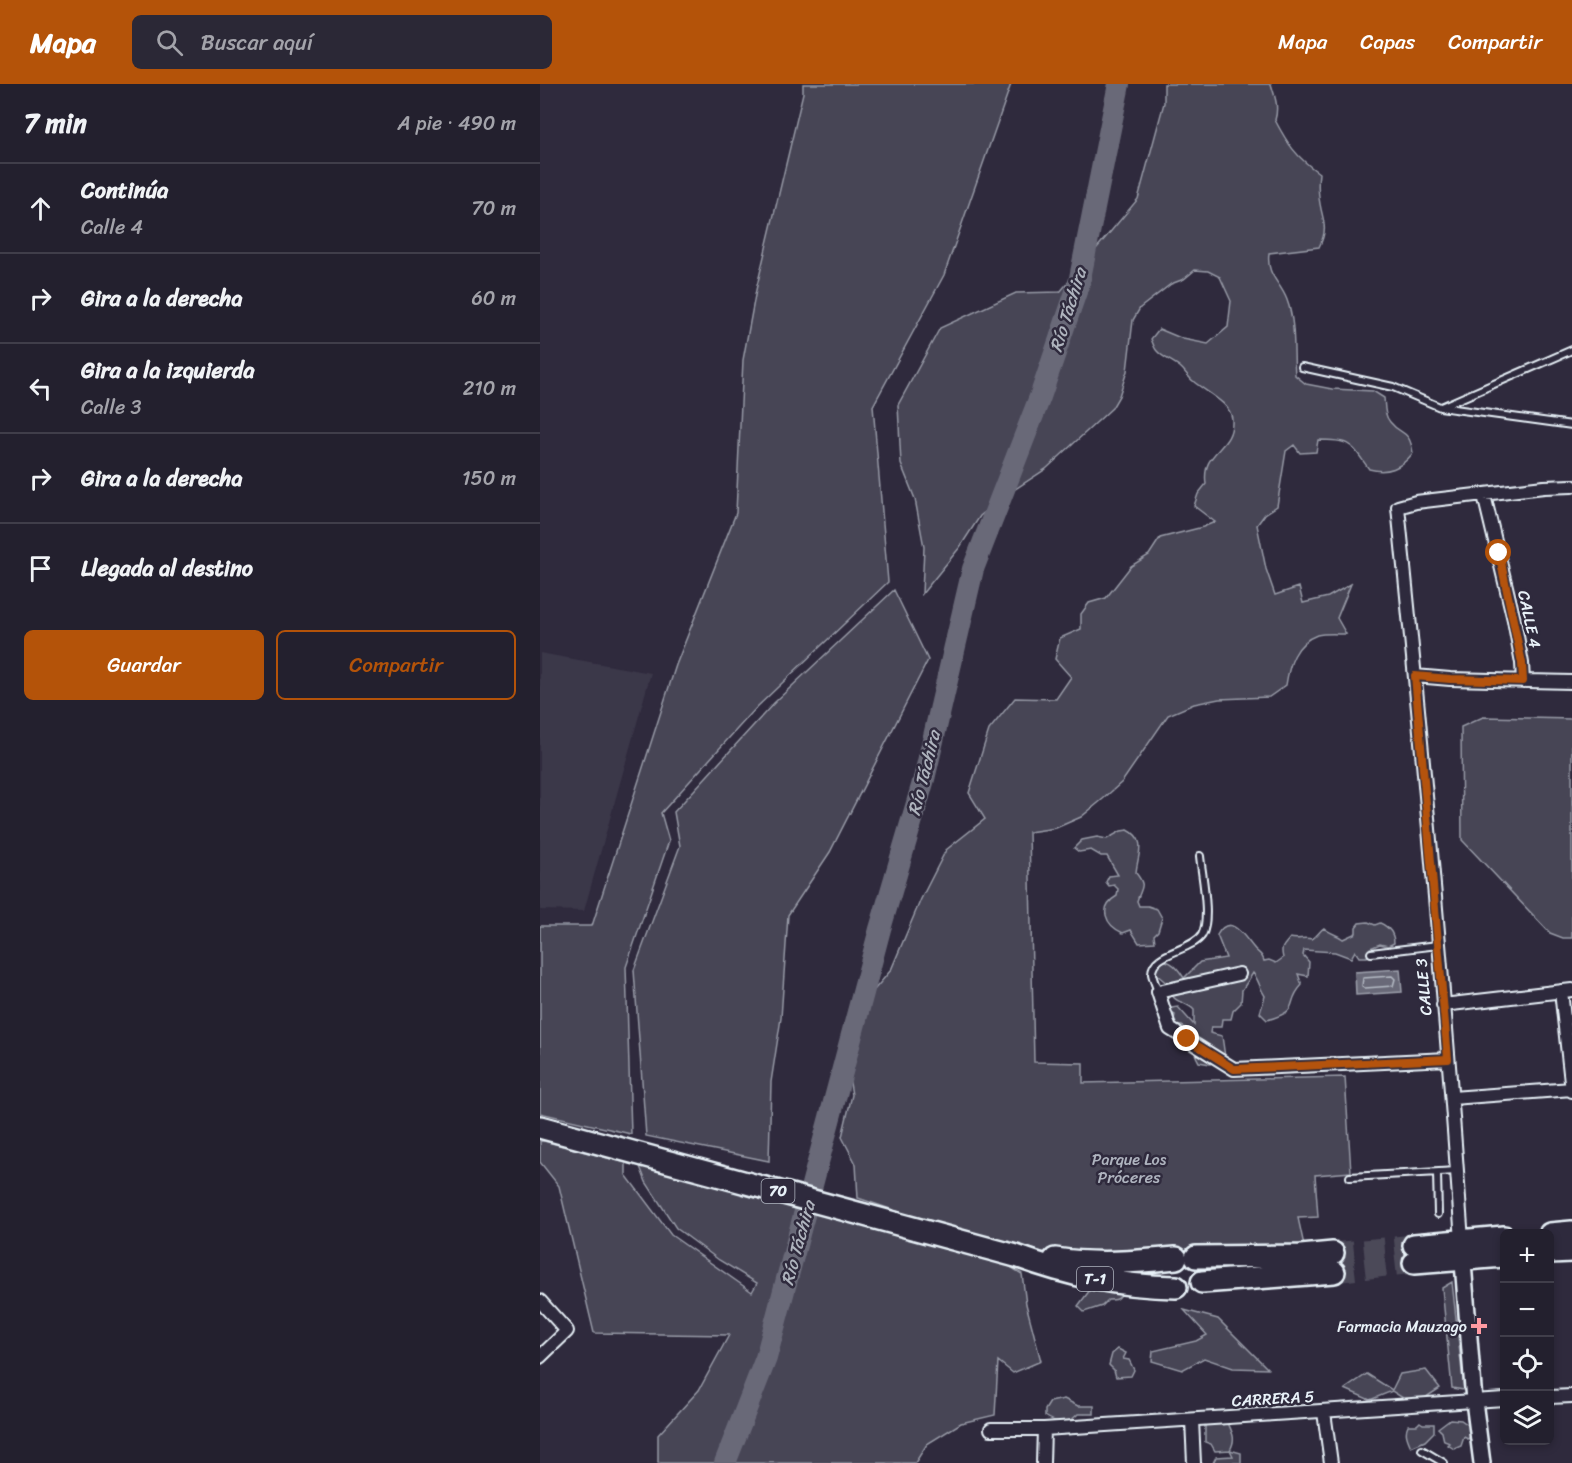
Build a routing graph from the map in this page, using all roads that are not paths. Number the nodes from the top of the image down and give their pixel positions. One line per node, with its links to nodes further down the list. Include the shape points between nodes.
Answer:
1 (1572, 350): 3 (lane)
2 (1302, 367): 3 (lane, via 1393,387)
3 (1440, 407): 4 (lane)
4 (1572, 425)
5 (1572, 486): 6 (street)
6 (1484, 495): 7 (street, CALLE 3, via 1398,507); 8 (street, CALLE 4, via 1514,620)
7 (1415, 676): 8 (street); 11 (street, CALLE 3)
8 (1523, 681): 9 (street)
9 (1572, 682)
10 (1200, 856): 15 (lane, via 1206,924 1196,942 1156,964 1152,974)
11 (1438, 945): 12 (lane); 16 (street, CALLE 3)
12 (1371, 952)
13 (1239, 974): 15 (street)
14 (1567, 990): 16 (street); 18 (street)
15 (1158, 992): 17 (street, via 1170,1029 1234,1069)
16 (1443, 1005): 17 (street, CALLE 3)
17 (1448, 1059): 19 (street, CALLE 3)
18 (1572, 1090): 19 (street)
19 (1452, 1098): 21 (street, CALLE 3)
20 (540, 1127): 33 (highway, 70)
21 (1457, 1171): 22 (lane); 28 (street, CALLE 3)
22 (1437, 1173): 23 (lane); 24 (lane)
23 (1350, 1177)
24 (1438, 1214)
25 (1572, 1232): 26 (highway)
26 (1554, 1234)
27 (1500, 1238): 28 (highway)
28 (1462, 1250): 31 (highway); 32 (highway); 42 (street, CALLE 3)
29 (1572, 1251): 30 (highway)
30 (1554, 1252)
31 (1414, 1254)
32 (1500, 1255)
33 (1016, 1256): 34 (highway, T-1, via 1101,1262); 36 (highway, T-1, via 1068,1273 1121,1284)
34 (1186, 1257): 35 (highway, via 1204,1268); 35 (highway, T-1, via 1301,1256 1333,1262); 36 (highway, via 1172,1262 1168,1272)
35 (1202, 1282): 36 (highway, T-1, via 1188,1290)
36 (1176, 1287)
37 (540, 1301): 38 (street, via 567,1331)
38 (540, 1357)
39 (1572, 1396): 40 (street)
40 (1554, 1397)
41 (1500, 1399): 42 (street, CARRERA 5)
42 (1474, 1401): 43 (street, CARRERA 5); 52 (street, CALLE 3)
43 (1324, 1412): 44 (street, CARRERA 5); 50 (street)
44 (1192, 1420): 46 (street, CARRERA 5); 49 (street)
45 (991, 1429): 46 (street, CARRERA 5)
46 (1044, 1429): 48 (street)
47 (1422, 1450): 51 (lane)
48 (1043, 1463)
49 (1194, 1463)
50 (1331, 1463)
51 (1444, 1463)
52 (1482, 1463)

